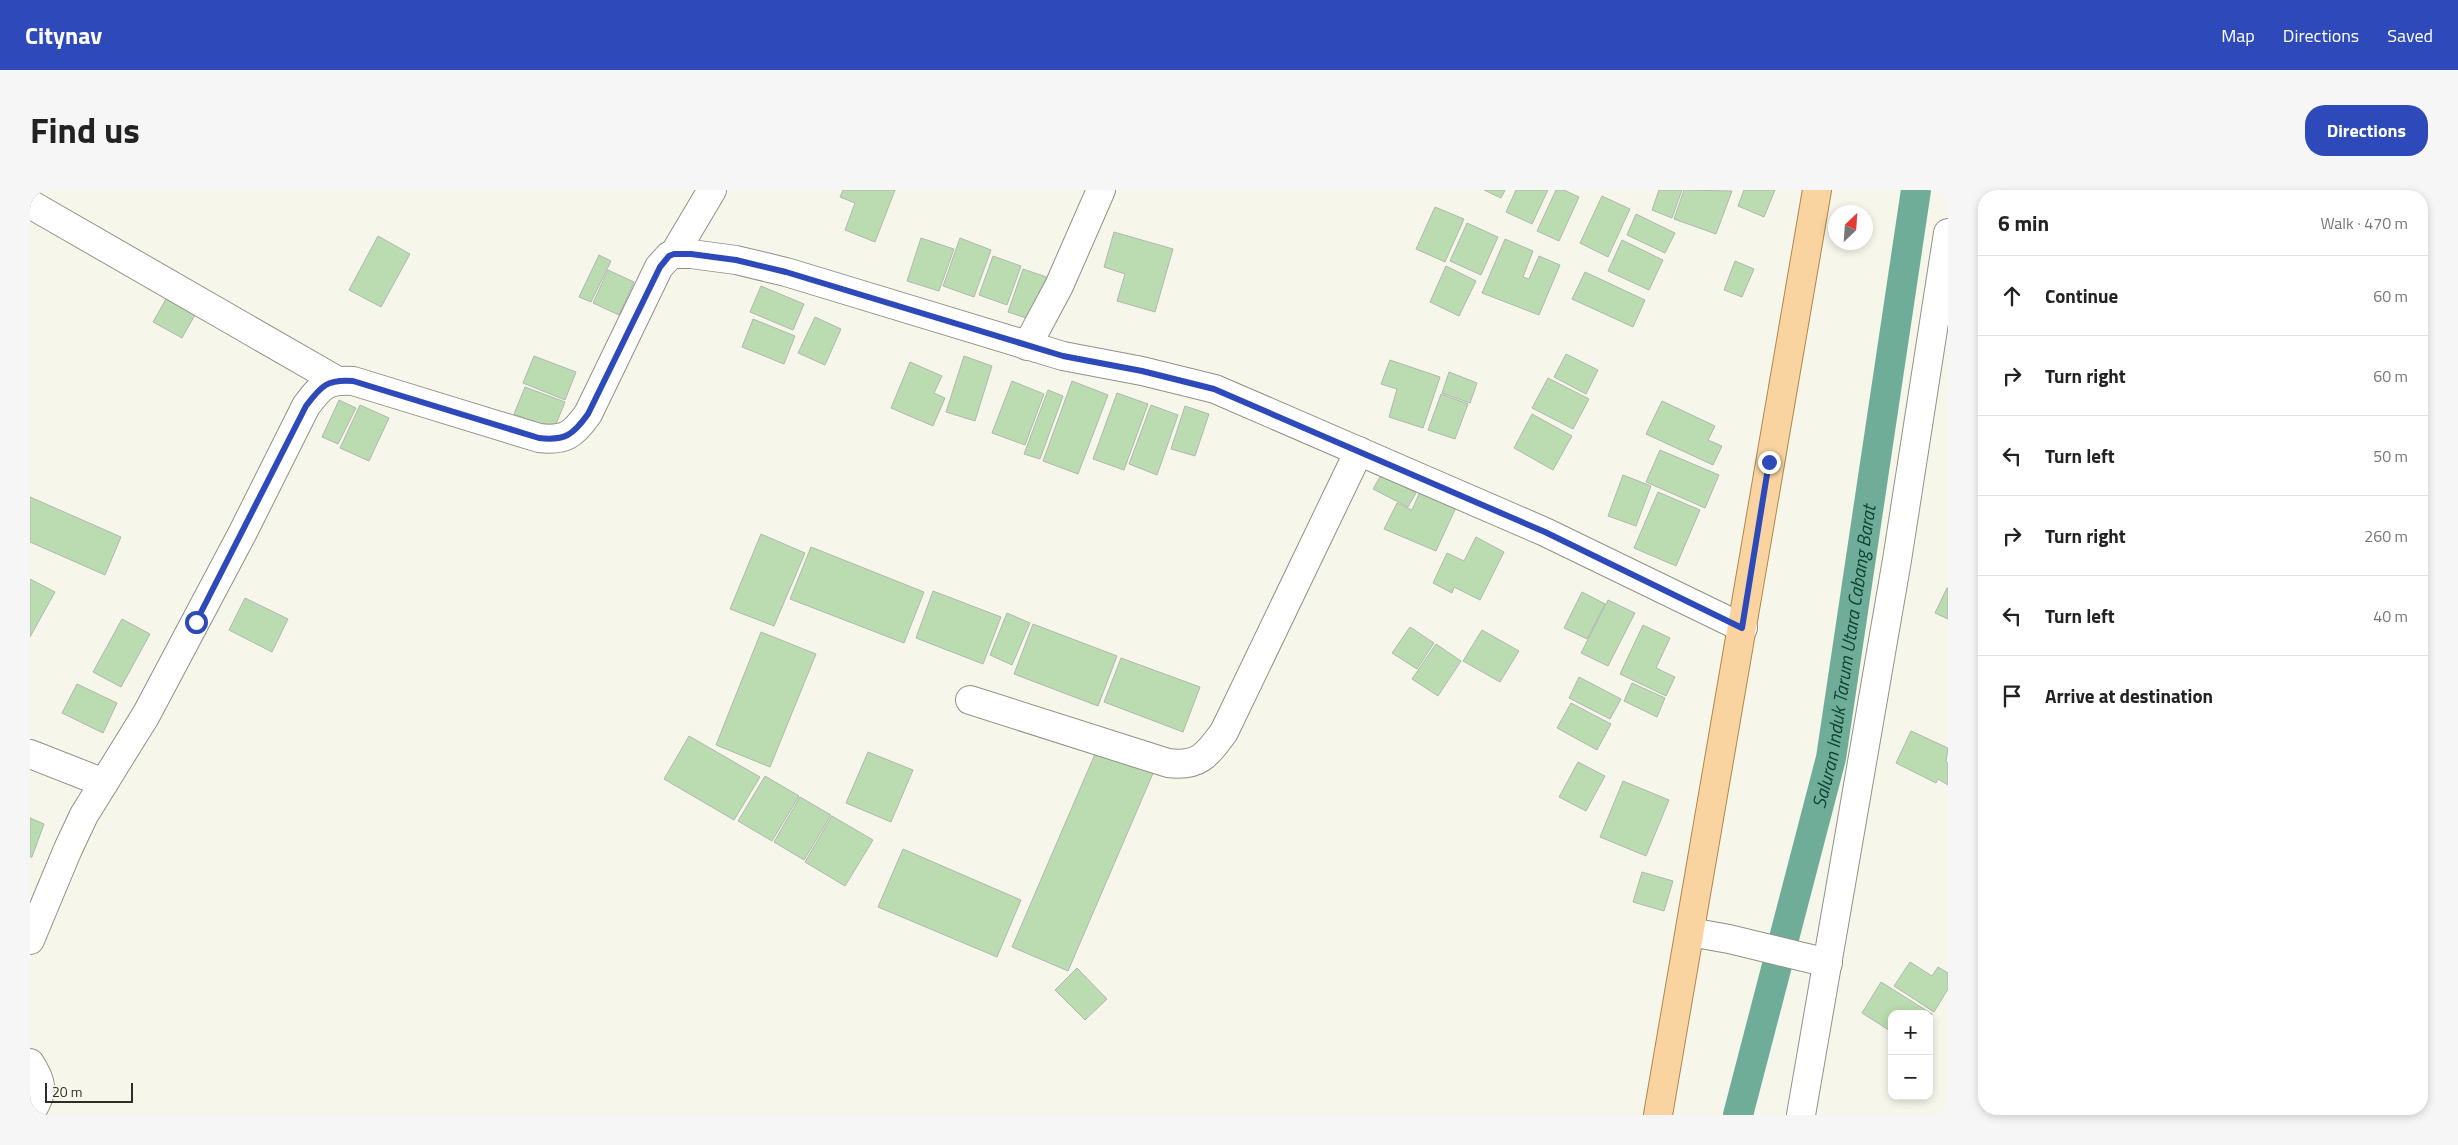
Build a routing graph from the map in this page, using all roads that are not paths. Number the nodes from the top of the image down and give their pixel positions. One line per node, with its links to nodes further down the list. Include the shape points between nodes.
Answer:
1 (712, 190): 6 (street)
2 (1101, 190): 7 (street, via 1059,286)
3 (1817, 190): 10 (main road)
4 (30, 204): 8 (street)
5 (1948, 233): 16 (street, via 1897,560)
6 (674, 254): 7 (street, via 736,260 786,272); 8 (street, via 660,267 588,414 564,438 539,438 353,381)
7 (1028, 346): 9 (street, via 1214,389)
8 (336, 380): 13 (street, via 316,393 306,406 150,707)
9 (1359, 451): 10 (street, via 1545,532); 11 (street, via 1224,732 1197,762 1183,765 1168,763)
10 (1742, 628): 14 (main road)
11 (970, 700)
12 (30, 754): 13 (street)
13 (104, 783): 15 (street, via 68,848)
14 (1690, 932): 16 (street); 19 (main road)
15 (30, 940)
16 (1821, 961): 20 (street)
17 (30, 1063): 18 (street, via 40,1079 41,1088)
18 (30, 1114)
19 (1658, 1115)
20 (1801, 1115)

